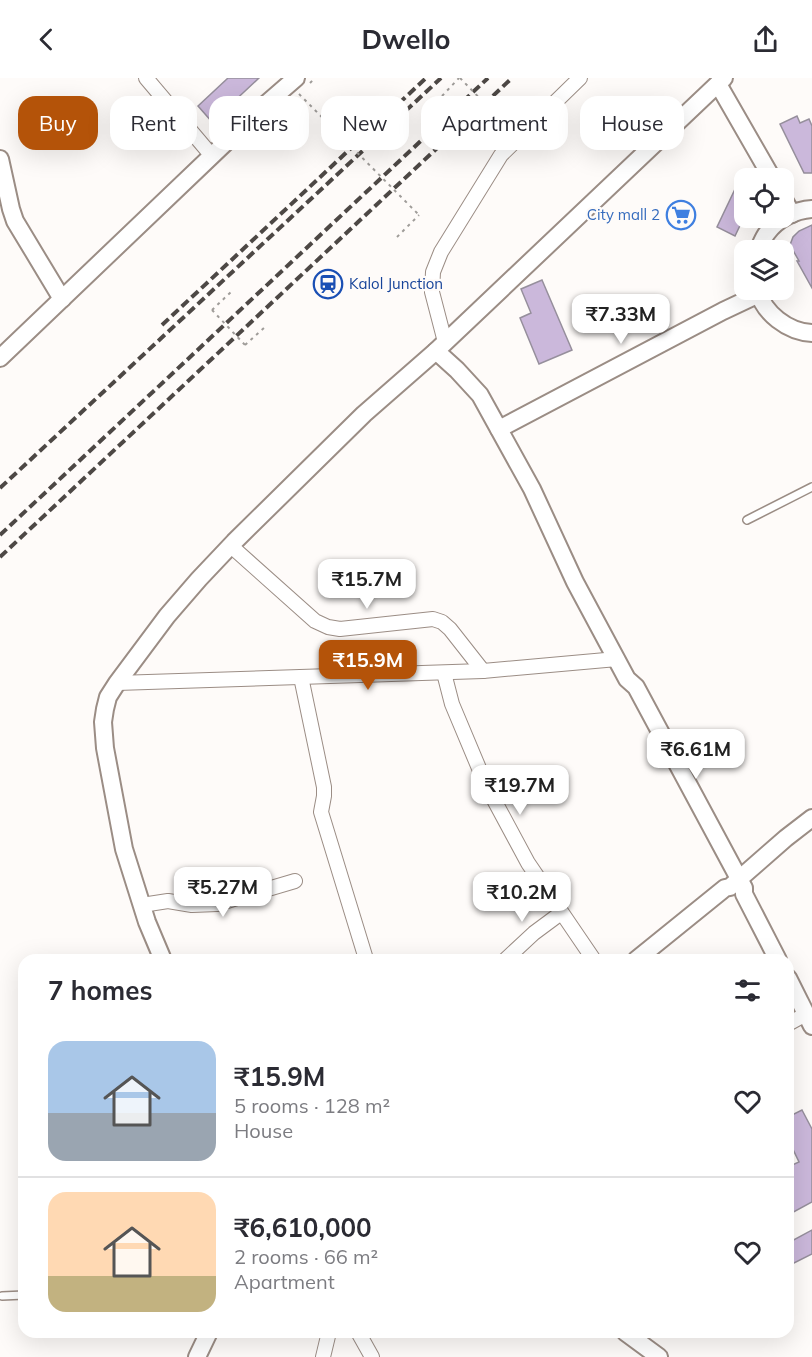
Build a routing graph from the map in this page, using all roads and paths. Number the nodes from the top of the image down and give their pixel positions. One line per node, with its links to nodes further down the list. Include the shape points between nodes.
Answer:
1 (146, 78): 8 (street)
2 (460, 78): 6 (path); 7 (path, bridge)
3 (580, 78): 20 (street, via 501,155 441,252 433,272 432,292)
4 (721, 81): 10 (street); 20 (street)
5 (298, 86): 8 (street, via 267,104); 13 (path, bridge, via 419,215)
6 (442, 96)
7 (477, 96)
8 (213, 156): 15 (street)
9 (0, 159): 15 (street, via 15,221)
10 (767, 168)
11 (812, 208): 12 (street)
12 (794, 213)
13 (398, 237)
14 (233, 290): 18 (path, bridge, via 212,310 245,345)
15 (62, 299): 21 (street)
16 (743, 300): 22 (street)
17 (762, 300): 19 (street, via 779,321)
18 (266, 326)
19 (812, 333)
20 (440, 347): 22 (street, via 480,396); 25 (street, via 364,414)
21 (0, 358)
22 (499, 429): 26 (street)
23 (812, 488): 24 (lane)
24 (747, 520)
25 (231, 546): 27 (street, via 315,621 340,629 433,619 450,629); 30 (street, via 167,616)
26 (617, 659): 27 (street); 34 (street, via 636,687)
27 (483, 671): 28 (street)
28 (444, 673): 29 (street); 36 (street, via 452,704 486,785 528,863)
29 (301, 677): 30 (street); 38 (street, via 324,787 321,812)
30 (117, 683): 35 (street, via 108,697 103,735 124,849)
31 (812, 806): 34 (street, via 780,832)
32 (812, 818): 34 (street)
33 (295, 881): 35 (street, via 217,904 168,901)
34 (735, 883): 41 (street); 42 (street)
35 (141, 905): 37 (street)
36 (561, 913): 39 (street); 40 (street)
37 (160, 954)
38 (364, 954)
39 (512, 954)
40 (590, 954)
41 (644, 954)
42 (775, 954)
43 (794, 990): 44 (street)
44 (809, 1020): 45 (street)
45 (794, 1023)
46 (18, 1295): 47 (lane)
47 (2, 1296)
48 (207, 1338): 52 (street)
49 (328, 1338): 53 (street)
50 (361, 1338): 54 (street)
51 (633, 1338): 55 (street)
52 (197, 1357)
53 (323, 1357)
54 (372, 1357)
55 (659, 1357)

